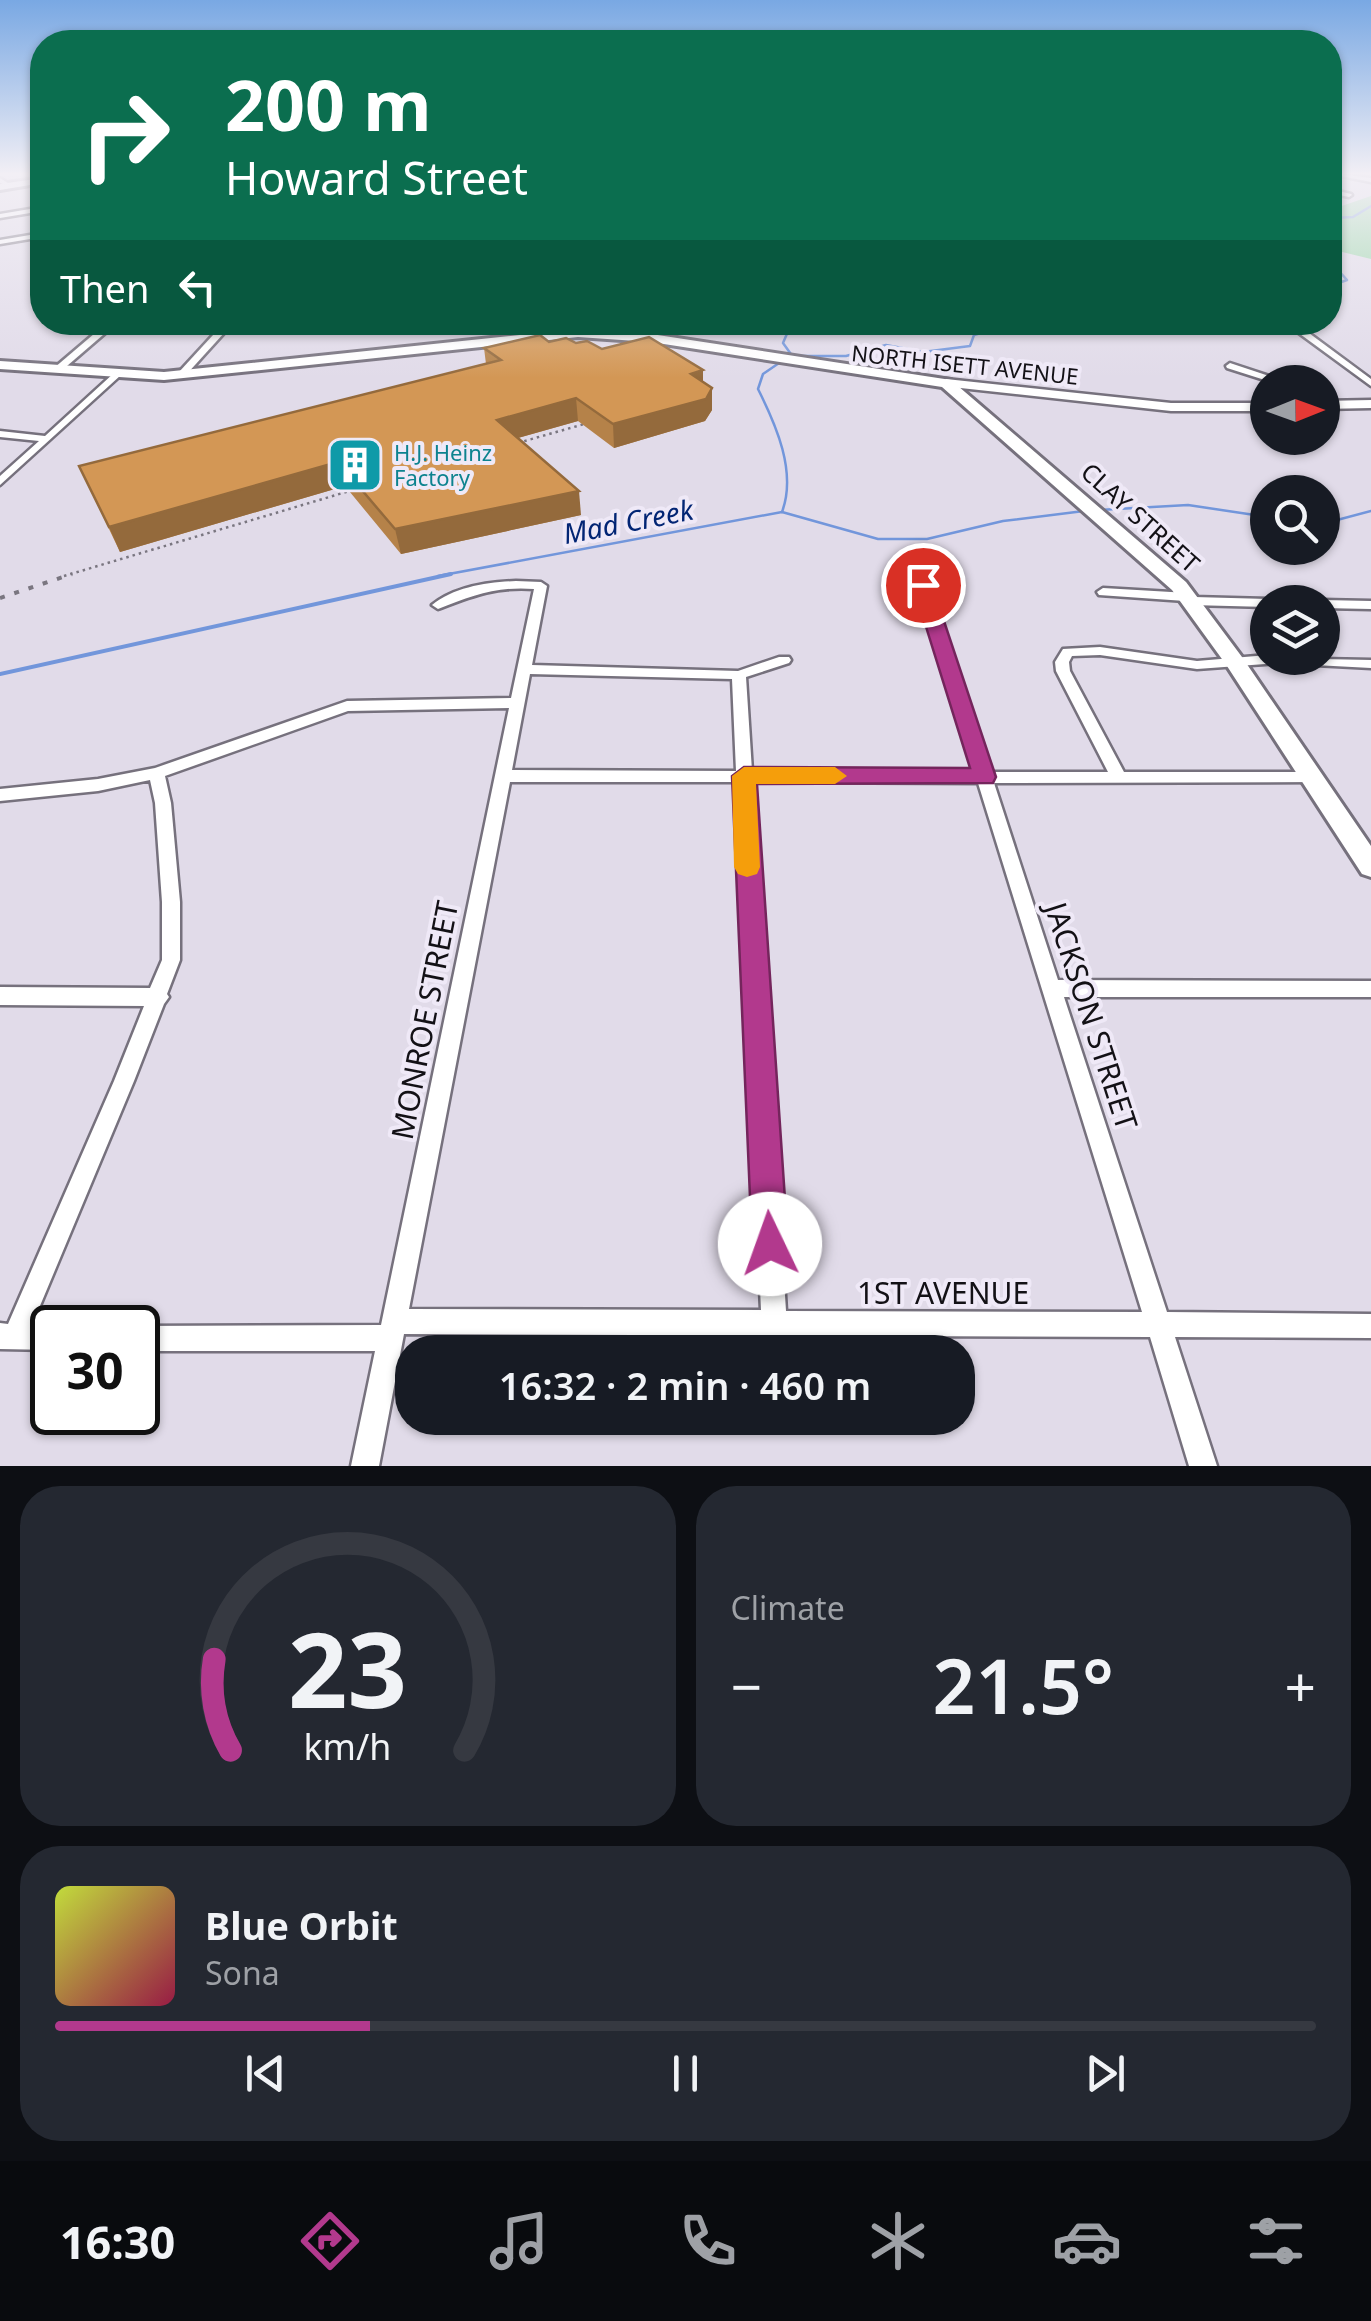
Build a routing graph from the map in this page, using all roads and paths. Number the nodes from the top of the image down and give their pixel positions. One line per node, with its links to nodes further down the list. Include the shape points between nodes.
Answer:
1 (99, 335): 8 (street)
2 (218, 335): 10 (street)
3 (531, 335): 10 (main road, NORTH ISETT AVENUE)
4 (568, 335): 12 (main road, NORTH ISETT AVENUE, via 651,338)
5 (1305, 335): 13 (street)
6 (0, 365): 8 (main road, NORTH ISETT AVENUE)
7 (1230, 366): 9 (street)
8 (57, 370): 11 (main road, NORTH ISETT AVENUE)
9 (1250, 373)
10 (182, 374): 11 (main road, NORTH ISETT AVENUE)
11 (117, 375): 20 (street)
12 (946, 383): 17 (street, NORTH ISETT AVENUE, via 1170,407); 24 (main road, CLAY STREET)
13 (1371, 384)
14 (1340, 404): 15 (street)
15 (1354, 404): 16 (street); 18 (street)
16 (1371, 404)
17 (1250, 407)
18 (1371, 412)
19 (0, 434): 20 (street)
20 (46, 439): 21 (street)
21 (0, 482)
22 (923, 585): 38 (street, JACKSON STREET)
23 (1103, 592): 24 (street)
24 (1189, 598): 25 (street); 30 (main road, CLAY STREET)
25 (1250, 602)
26 (1340, 604): 28 (street)
27 (438, 605): 32 (street, MONROE STREET, via 507,586 541,586)
28 (1371, 605)
29 (784, 660): 33 (street)
30 (1235, 662): 31 (street); 39 (street, via 1065,654 1063,671); 40 (main road, CLAY STREET)
31 (1371, 664)
32 (524, 669): 33 (street); 34 (street, MONROE STREET)
33 (739, 675): 37 (street)
34 (517, 703): 35 (street, via 346,706); 36 (street, MONROE STREET)
35 (157, 773): 41 (street); 46 (street, via 172,932)
36 (503, 776): 37 (street); 50 (street, MONROE STREET)
37 (744, 776): 38 (street); 47 (street)
38 (984, 777): 39 (street); 43 (street, JACKSON STREET)
39 (1120, 778): 40 (street)
40 (1311, 778): 42 (main road, CLAY STREET)
41 (0, 795)
42 (1371, 867)
43 (1052, 988): 44 (street); 48 (street, JACKSON STREET)
44 (1371, 989)
45 (0, 996): 46 (street)
46 (159, 998): 51 (street)
47 (774, 1324): 48 (street, 1ST AVENUE); 50 (street, 1ST AVENUE)
48 (1160, 1326): 49 (street, 1ST AVENUE); 54 (street, JACKSON STREET)
49 (1371, 1326)
50 (393, 1330): 52 (street, 1ST AVENUE); 53 (street, MONROE STREET)
51 (7, 1336)
52 (160, 1338)
53 (366, 1466)
54 (1203, 1466)

